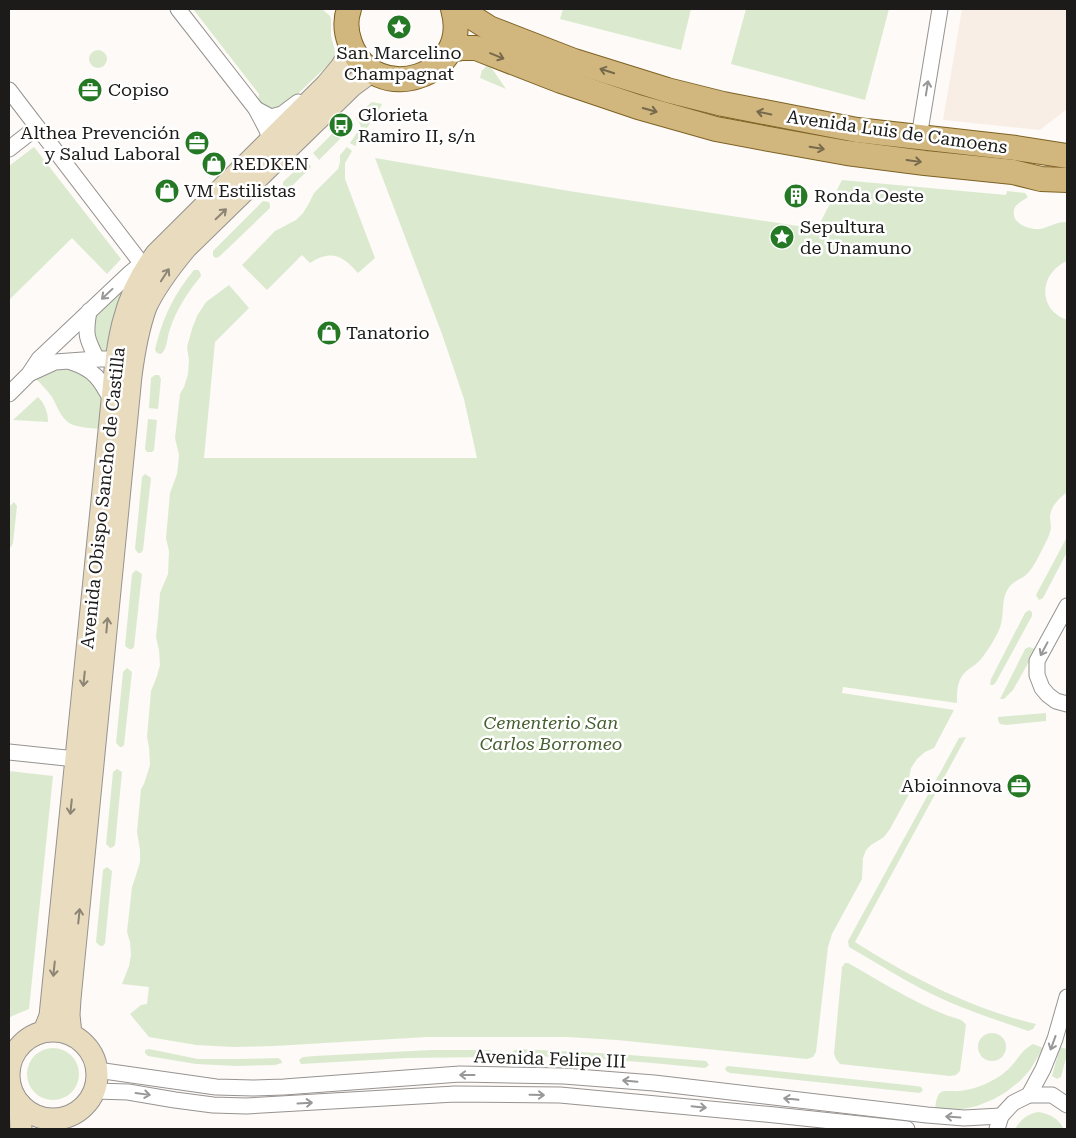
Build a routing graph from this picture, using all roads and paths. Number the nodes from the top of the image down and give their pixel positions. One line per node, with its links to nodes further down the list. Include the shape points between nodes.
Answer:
1 (178, 9): 11 (street)
2 (453, 9): 7 (main road, via 456,32)
3 (459, 9): 13 (main road, Avenida Luis de Camoens, one-way to 3, via 857,130 667,90 494,30)
4 (940, 9): 13 (street, one-way to 4)
5 (344, 14): 6 (main road)
6 (352, 49): 8 (main road); 9 (main road, Avenida Obispo Sancho de Castilla)
7 (450, 50): 8 (main road, via 437,66 413,78 399,80); 17 (main road, Avenida Luis de Camoens, one-way to 17, via 476,48 561,81 716,129 847,153)
8 (371, 72): 21 (main road, Avenida Obispo Sancho de Castilla, one-way to 8, via 138,330 147,305 186,248 352,86)
9 (326, 84): 11 (street, via 282,114 272,117); 14 (main road, Avenida Obispo Sancho de Castilla)
10 (9, 90): 12 (street)
11 (256, 109): 14 (street)
12 (37, 127): 15 (street); 19 (street)
13 (919, 136): 16 (main road, Avenida Luis de Camoens)
14 (270, 141): 19 (main road, Avenida Obispo Sancho de Castilla)
15 (9, 149)
16 (1063, 151): 17 (main road, Avenida Luis de Camoens, via 1046,163)
17 (1018, 173): 18 (main road, Avenida Luis de Camoens, via 1041,179)
18 (1067, 180)
19 (145, 268): 20 (street, one-way to 20, via 130,272); 21 (main road, Avenida Obispo Sancho de Castilla, via 122,322)
20 (89, 311): 21 (street, via 86,328 89,344); 23 (street, via 39,359)
21 (116, 357): 22 (street); 25 (main road, Avenida Obispo Sancho de Castilla); 29 (main road, Avenida Obispo Sancho de Castilla, one-way to 21, via 131,376)
22 (67, 360): 23 (street); 25 (street, via 90,371 101,381)
23 (29, 374): 24 (street)
24 (9, 394)
25 (112, 401): 29 (main road, Avenida Obispo Sancho de Castilla, one-way to 29)
26 (1067, 606): 27 (street, one-way to 27, via 1037,661 1037,675 1042,688 1048,695)
27 (1067, 704)
28 (9, 752): 29 (street)
29 (85, 759): 31 (main road, Avenida Obispo Sancho de Castilla, one-way to 31, via 50,1016); 32 (main road, Avenida Obispo Sancho de Castilla, one-way to 29, via 69,1015)
30 (1067, 997): 37 (street, one-way to 37, via 1052,1047)
31 (44, 1032): 32 (main road); 33 (main road, via 20,1044)
32 (71, 1034): 34 (main road, via 89,1049)
33 (9, 1069): 36 (main road)
34 (98, 1070): 35 (main road); 39 (street, Avenida Felipe III, one-way to 34, via 654,1083 564,1076 460,1074 253,1088 216,1087)
35 (94, 1091): 40 (main road, via 84,1107); 42 (street, Avenida Felipe III, one-way to 42, via 246,1106 455,1094 560,1095)
36 (14, 1095): 40 (main road, via 28,1112); 41 (main road)
37 (1029, 1095): 38 (street, via 1052,1096); 39 (street, via 1013,1103)
38 (1067, 1105)
39 (999, 1123)
40 (54, 1124)
41 (22, 1129)
42 (907, 1129)

